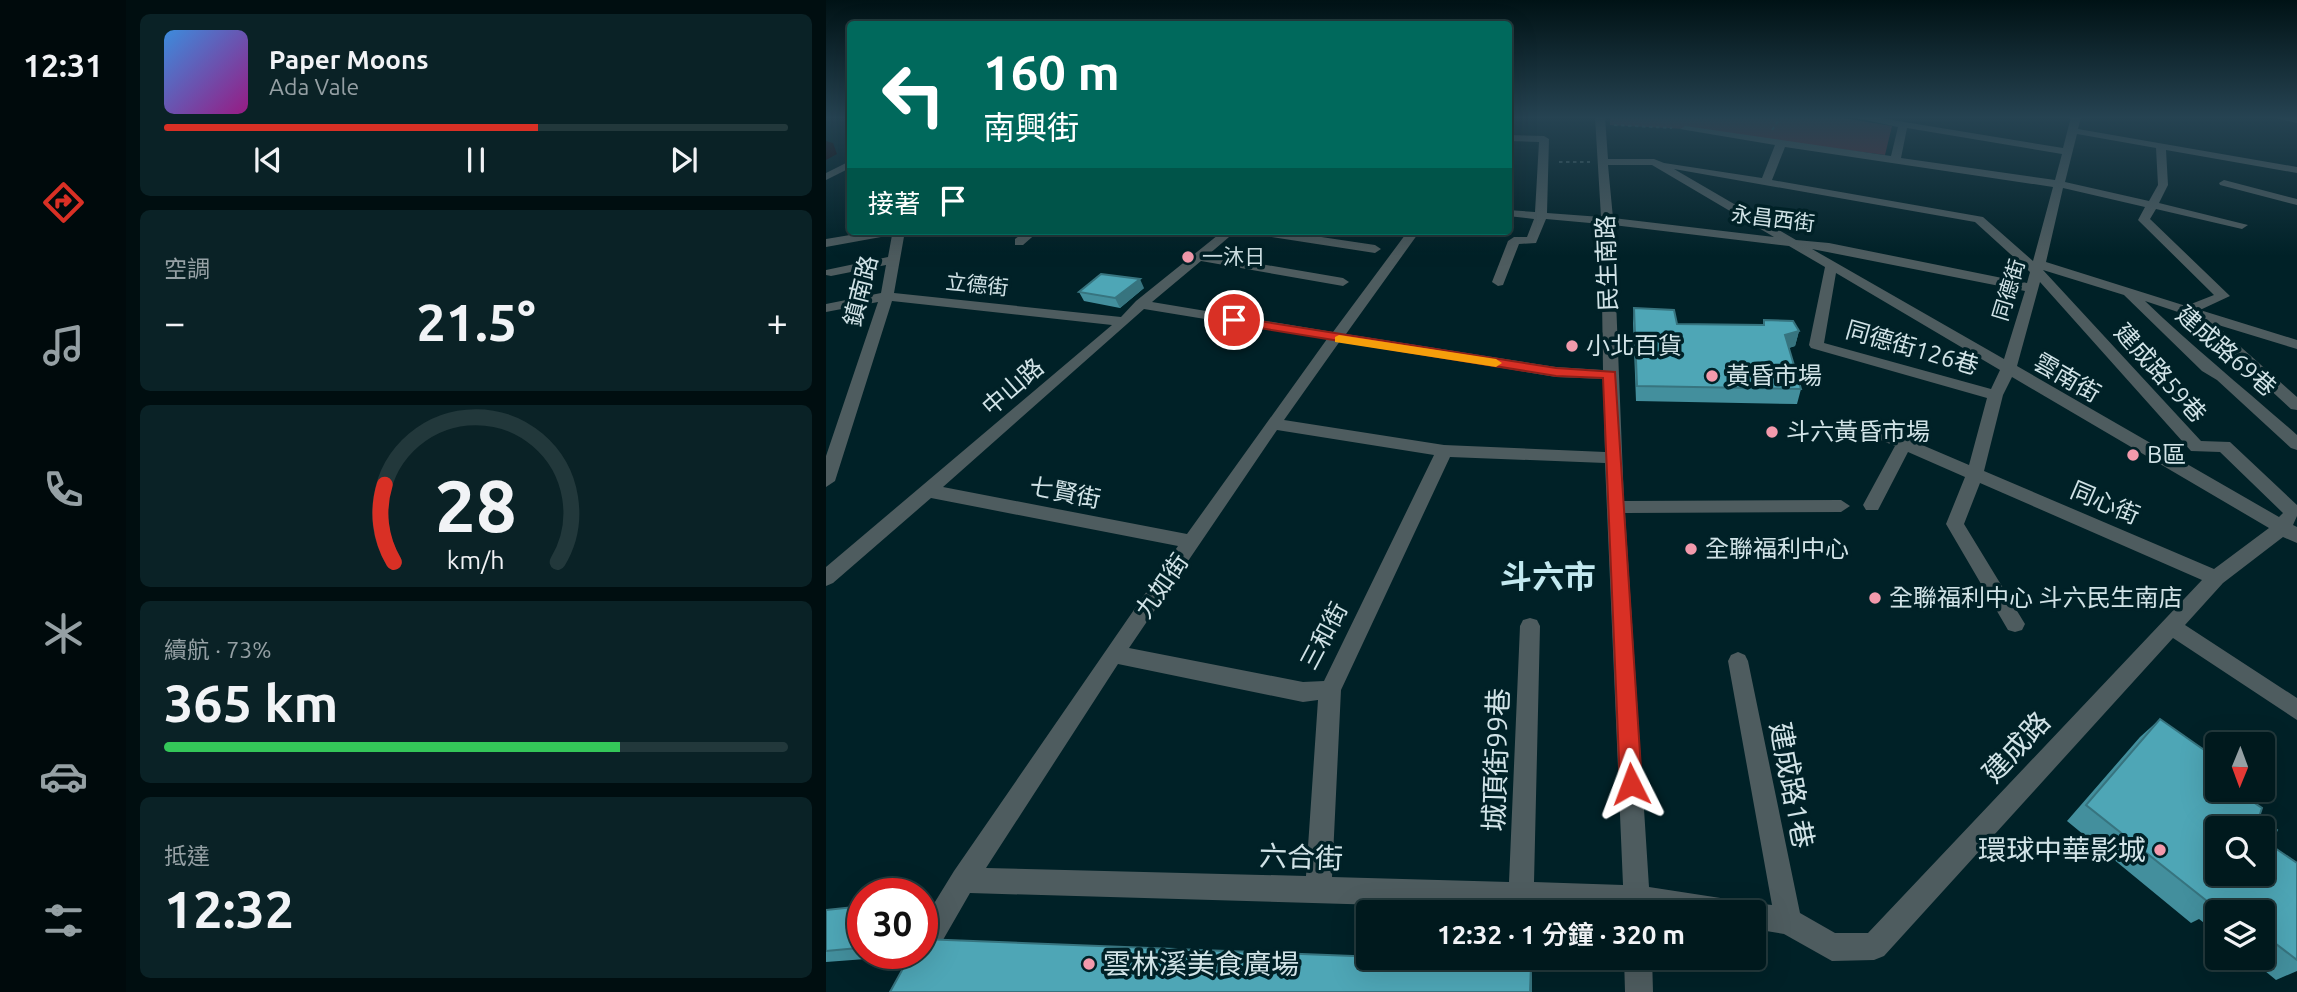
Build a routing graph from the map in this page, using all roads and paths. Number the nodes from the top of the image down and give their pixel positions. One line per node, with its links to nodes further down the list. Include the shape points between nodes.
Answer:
1 (1544, 163): 19 (street)
2 (1602, 163): 20 (street, 民生南路)
3 (1656, 163): 29 (street, 雲南街)
4 (1661, 163): 13 (street)
5 (1773, 163): 13 (street)
6 (1924, 163): 15 (street)
7 (2063, 163): 15 (street, 同德街)
8 (2162, 163): 17 (street, via 2163,185)
9 (2261, 163): 11 (street)
10 (847, 166): 12 (street)
11 (2297, 170)
12 (826, 177)
13 (1765, 183): 35 (street, 建成路59巷, via 1979,219)
14 (2224, 183): 16 (street)
15 (2058, 184): 17 (street); 35 (street, 同德街)
16 (2297, 202)
17 (2152, 203): 21 (street); 44 (street, via 2144,220 2223,296 2192,307)
18 (1512, 213): 19 (street, 永昌西街)
19 (1541, 216): 20 (street, 永昌西街); 38 (street, via 1532,240 1514,241)
20 (1607, 221): 29 (street, 永昌西街); 49 (street, 民生南路)
21 (2242, 225)
22 (873, 235): 30 (street)
23 (896, 235): 33 (street, 鎮南路)
24 (1028, 235): 28 (street)
25 (1225, 235): 32 (street, 中山路)
26 (1284, 235): 31 (street)
27 (1411, 235): 46 (street, 九如街)
28 (1019, 242)
29 (1791, 242): 34 (street, 雲南街); 39 (street, 永昌西街)
30 (826, 243)
31 (1375, 249)
32 (1199, 257): 37 (street); 42 (street, 中山路)
33 (892, 260): 36 (street); 41 (street, 鎮南路)
34 (1831, 266): 48 (street, 雲南街); 50 (street, 同德街126巷, via 1816,345)
35 (2038, 267): 39 (street, 同德街); 40 (street); 65 (street, 建成路59巷, via 2197,447 2224,446)
36 (831, 272)
37 (1343, 282)
38 (1499, 282)
39 (2030, 288): 48 (street, 同德街)
40 (2125, 291): 44 (street); 56 (street, 建成路69巷)
41 (887, 296): 43 (street, 立德街); 45 (street, 立德街); 54 (street, 鎮南路)
42 (1141, 304): 45 (street, 中山路); 46 (street)
43 (826, 309)
44 (2195, 313): 47 (street); 51 (street)
45 (1125, 322): 61 (street, 中山路)
46 (1337, 339): 49 (street, via 1556,372); 52 (street, 九如街)
47 (2297, 345)
48 (2008, 370): 50 (street, 同德街); 65 (street, 雲南街)
49 (1610, 374): 58 (street, 民生南路)
50 (1995, 395): 59 (street, 同德街)
51 (2297, 405)
52 (1273, 424): 57 (street); 66 (street, 九如街)
53 (1867, 428): 55 (street, 同心街)
54 (834, 438): 60 (street, 鎮南路)
55 (1905, 443): 59 (street, 同心街); 62 (street)
56 (2297, 444)
57 (1444, 451): 58 (street); 74 (street, 三和街)
58 (1614, 458): 64 (street, 民生南路)
59 (1975, 474): 68 (street, 同心街); 69 (street, via 1955,524)
60 (826, 481)
61 (929, 491): 66 (street, 七賢街); 67 (street, 中山路)
62 (1872, 505)
63 (1841, 506): 64 (street)
64 (1616, 507): 80 (street, 民生南路)
65 (2292, 520): 68 (street, 建成路)
66 (1193, 542): 72 (street, 九如街)
67 (826, 578)
68 (2216, 578): 71 (street, 建成路)
69 (2015, 624)
70 (1530, 626): 78 (street, 城頂街99巷)
71 (2171, 626): 75 (street); 82 (street, 建成路, via 1874,946 1832,947)
72 (1113, 654): 74 (street, 三和街, via 1303,692); 76 (street, 九如街)
73 (1738, 661): 82 (street, 建成路1巷)
74 (1330, 690): 77 (street)
75 (2297, 710)
76 (963, 880): 77 (street, 六合街); 83 (street, 九如街)
77 (1318, 889): 78 (street, 六合街)
78 (1521, 895): 79 (street, 六合街)
79 (1579, 900)
80 (1637, 900)
81 (1766, 918): 82 (street, 建成路)
82 (1788, 921)
83 (938, 922)
84 (1638, 970): 85 (street)
85 (1639, 992)

